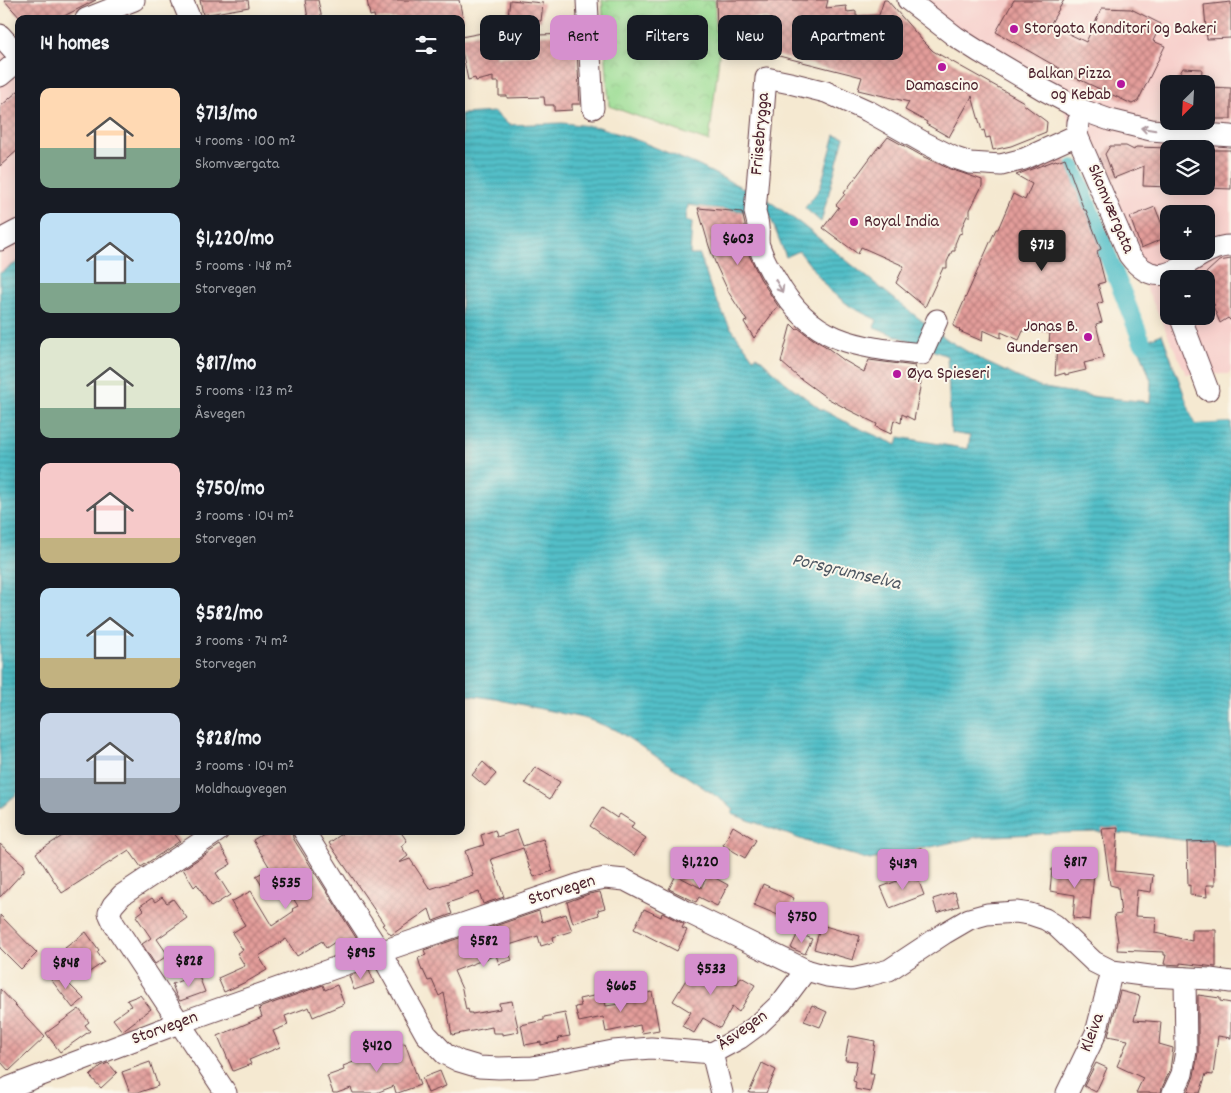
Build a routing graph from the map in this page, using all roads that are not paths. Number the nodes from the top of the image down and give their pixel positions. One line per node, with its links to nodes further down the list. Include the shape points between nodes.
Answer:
1 (134, 0): 5 (street)
2 (182, 0): 6 (street)
3 (588, 0): 11 (street)
4 (908, 0): 12 (street, via 956,38)
5 (96, 15)
6 (188, 15)
7 (0, 35): 8 (street)
8 (15, 52)
9 (15, 63): 10 (street)
10 (0, 76)
11 (593, 108)
12 (1082, 110): 13 (street); 14 (street, one-way to 12, via 1151,130)
13 (1077, 135): 19 (street, Skomværgata, via 1128,255 1144,270); 20 (street, Friisebrygga, one-way to 20, via 1024,160 1001,165 970,163 826,92 766,78 757,190 758,244 786,299 809,322 839,340 897,352 922,354)
14 (1231, 136)
15 (15, 232): 16 (street)
16 (0, 240)
17 (1231, 246): 18 (street, Skomværgata, via 1222,245 1210,250)
18 (1178, 270)
19 (1160, 277)
20 (937, 320)
21 (1183, 325): 22 (street)
22 (1208, 390)
23 (212, 835): 30 (street, via 122,895 109,913)
24 (306, 835): 25 (street, Åsvegen)
25 (380, 952): 26 (street, Storvegen, via 605,878 625,880); 30 (street, Storvegen); 31 (street, Åsvegen, via 426,1034 445,1054 478,1067 533,1067 613,1051 651,1048)
26 (806, 970): 27 (street, via 852,979 889,970 969,919 1016,912 1030,914 1055,925 1094,962); 31 (street, Åsvegen, via 782,1002 759,1024)
27 (1112, 971): 28 (street); 35 (street, Kleiva, via 1096,1033)
28 (1185, 978): 29 (street); 36 (street, via 1186,1051 1182,1074)
29 (1231, 982)
30 (179, 1023): 32 (street, Storvegen); 33 (street)
31 (712, 1053): 34 (street)
32 (0, 1093)
33 (226, 1093)
34 (722, 1093)
35 (1067, 1093)
36 (1172, 1093)

